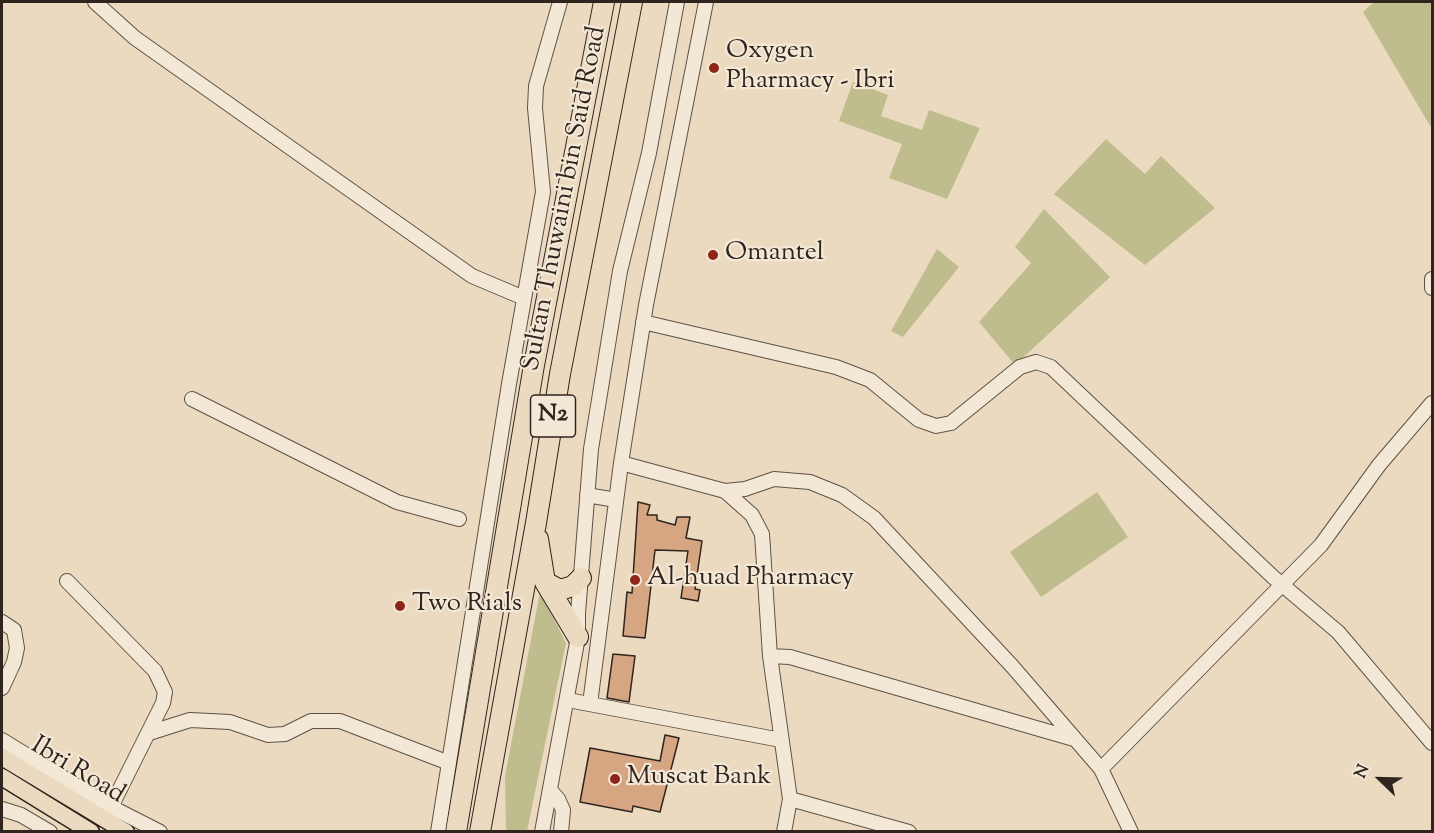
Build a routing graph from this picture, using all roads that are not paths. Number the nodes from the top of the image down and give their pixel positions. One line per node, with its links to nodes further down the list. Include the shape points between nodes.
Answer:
1 (95, 2): 9 (street, via 135,39 472,276)
2 (560, 2): 9 (street, via 536,86 544,186)
3 (604, 2): 48 (highway, Sultan Thuwaini bin Said Road / N2, via 534,365)
4 (632, 2): 18 (highway, Sultan Thuwaini bin Said Road / N2, via 560,374)
5 (676, 2): 15 (street, via 649,153 620,271)
6 (706, 2): 10 (street)
7 (1432, 279): 8 (street)
8 (1432, 288)
9 (524, 298): 35 (street)
10 (644, 322): 13 (street); 22 (street, via 836,367 870,380 919,420 936,426 951,423 1020,367 1036,362 1051,367)
11 (192, 399): 17 (street, via 397,502)
12 (1432, 404): 22 (street, via 1379,465 1322,545)
13 (621, 463): 14 (street); 16 (street)
14 (725, 491): 25 (street, via 752,515 762,534); 30 (street, via 789,479 820,486 874,518)
15 (587, 495): 16 (street); 19 (street)
16 (616, 500): 28 (street)
17 (459, 519)
18 (536, 523): 21 (highway); 49 (highway, Sultan Thuwaini bin Said Road / N2)
19 (580, 578): 21 (highway, via 573,586 560,590); 24 (street)
20 (67, 581): 29 (street, via 162,681 164,704)
21 (545, 582): 24 (highway)
22 (1284, 586): 33 (street, via 1352,646); 36 (street)
23 (2, 622): 26 (street, via 14,630 17,648)
24 (578, 637): 27 (street)
25 (770, 656): 30 (street, via 790,657); 32 (street)
26 (2, 688)
27 (568, 700): 28 (street); 38 (street)
28 (590, 704): 32 (street)
29 (149, 733): 35 (street, via 190,720 230,722 268,735 285,734 311,721 340,721); 40 (street)
30 (1075, 739): 36 (street)
31 (2, 740): 40 (street)
32 (781, 740): 39 (street)
33 (1432, 743)
34 (2, 757): 45 (main road, Ibri Road)
35 (449, 763): 47 (street)
36 (1101, 769): 54 (street)
37 (2, 777): 42 (main road, Ibri Road)
38 (550, 790): 50 (street); 51 (street, via 563,810)
39 (790, 799): 52 (street); 53 (street)
40 (111, 807): 46 (street)
41 (2, 809): 43 (street, via 21,814)
42 (67, 816): 43 (street, via 59,828); 44 (main road, Ibri Road)
43 (50, 831)
44 (91, 831)
45 (126, 831)
46 (160, 831)
47 (438, 831)
48 (456, 831)
49 (480, 831)
50 (542, 831)
51 (561, 831)
52 (784, 831)
53 (909, 831)
54 (1131, 831)

